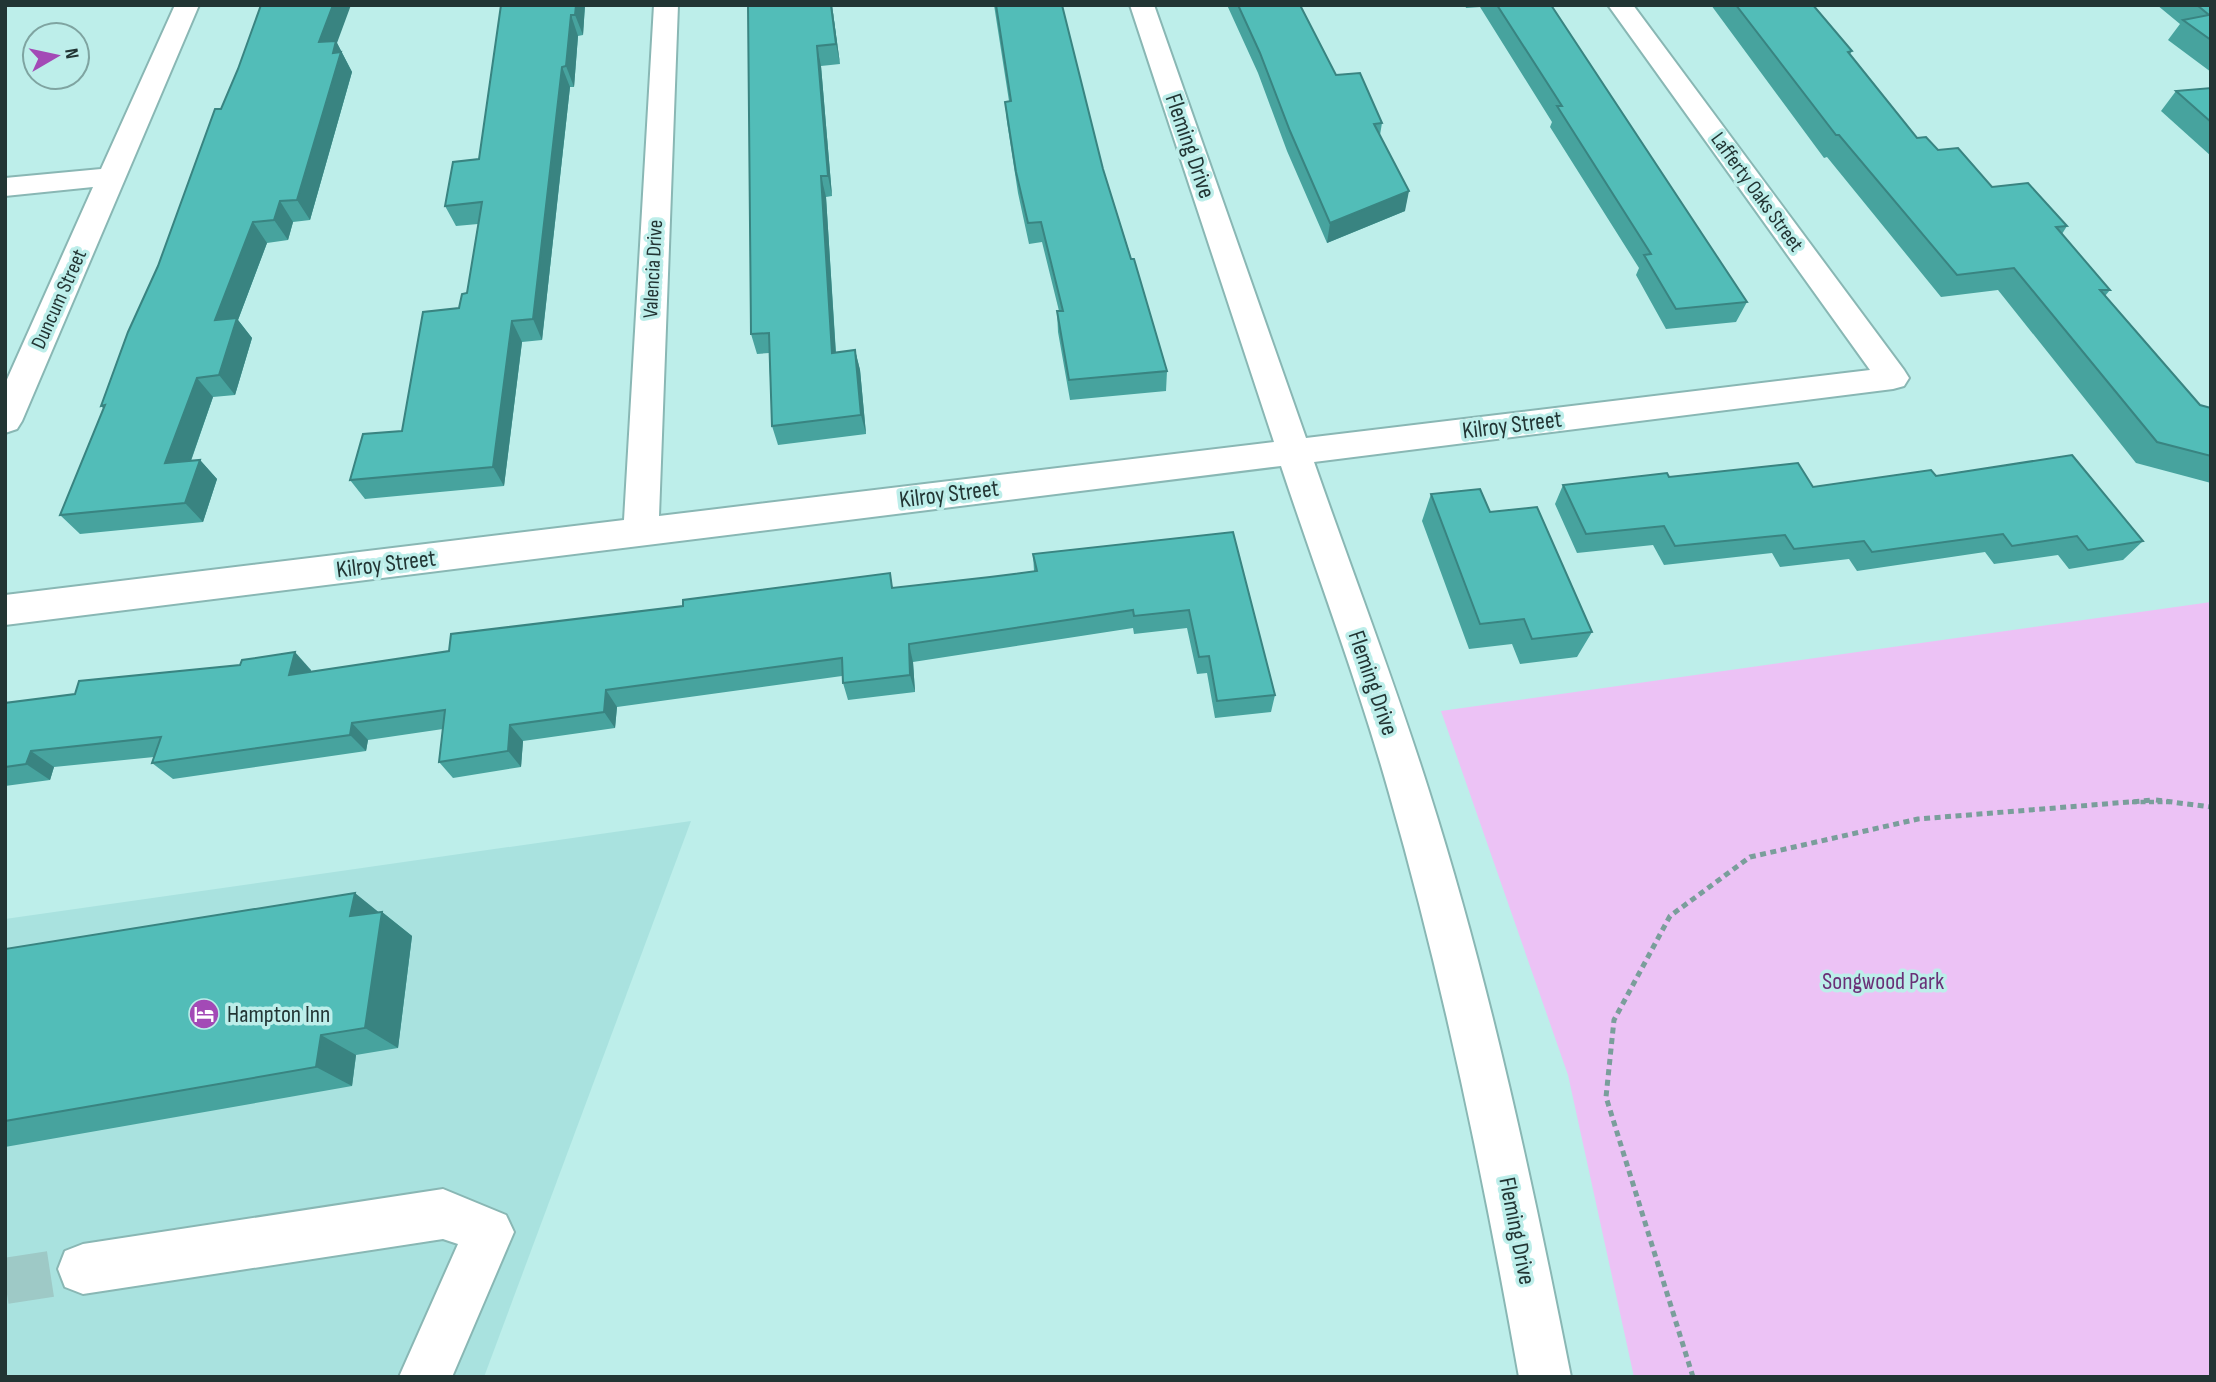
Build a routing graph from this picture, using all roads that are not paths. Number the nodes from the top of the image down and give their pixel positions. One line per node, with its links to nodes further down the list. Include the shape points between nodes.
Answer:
1 (187, 5): 5 (street, Duncum Street)
2 (666, 5): 10 (street, Valencia Drive)
3 (1142, 5): 9 (street, Fleming Drive)
4 (1620, 5): 7 (street, Lafferty Oaks Street)
5 (112, 177): 6 (street); 8 (street, Duncum Street)
6 (5, 187)
7 (1893, 378): 9 (street, Kilroy Street)
8 (5, 421)
9 (1294, 452): 10 (street, Kilroy Street); 14 (street, Fleming Drive, via 1413,804 1509,1186)
10 (641, 532): 11 (street, Kilroy Street)
11 (5, 610)
12 (83, 1269): 13 (street, via 443,1214 489,1232)
13 (425, 1377)
14 (1545, 1377)

